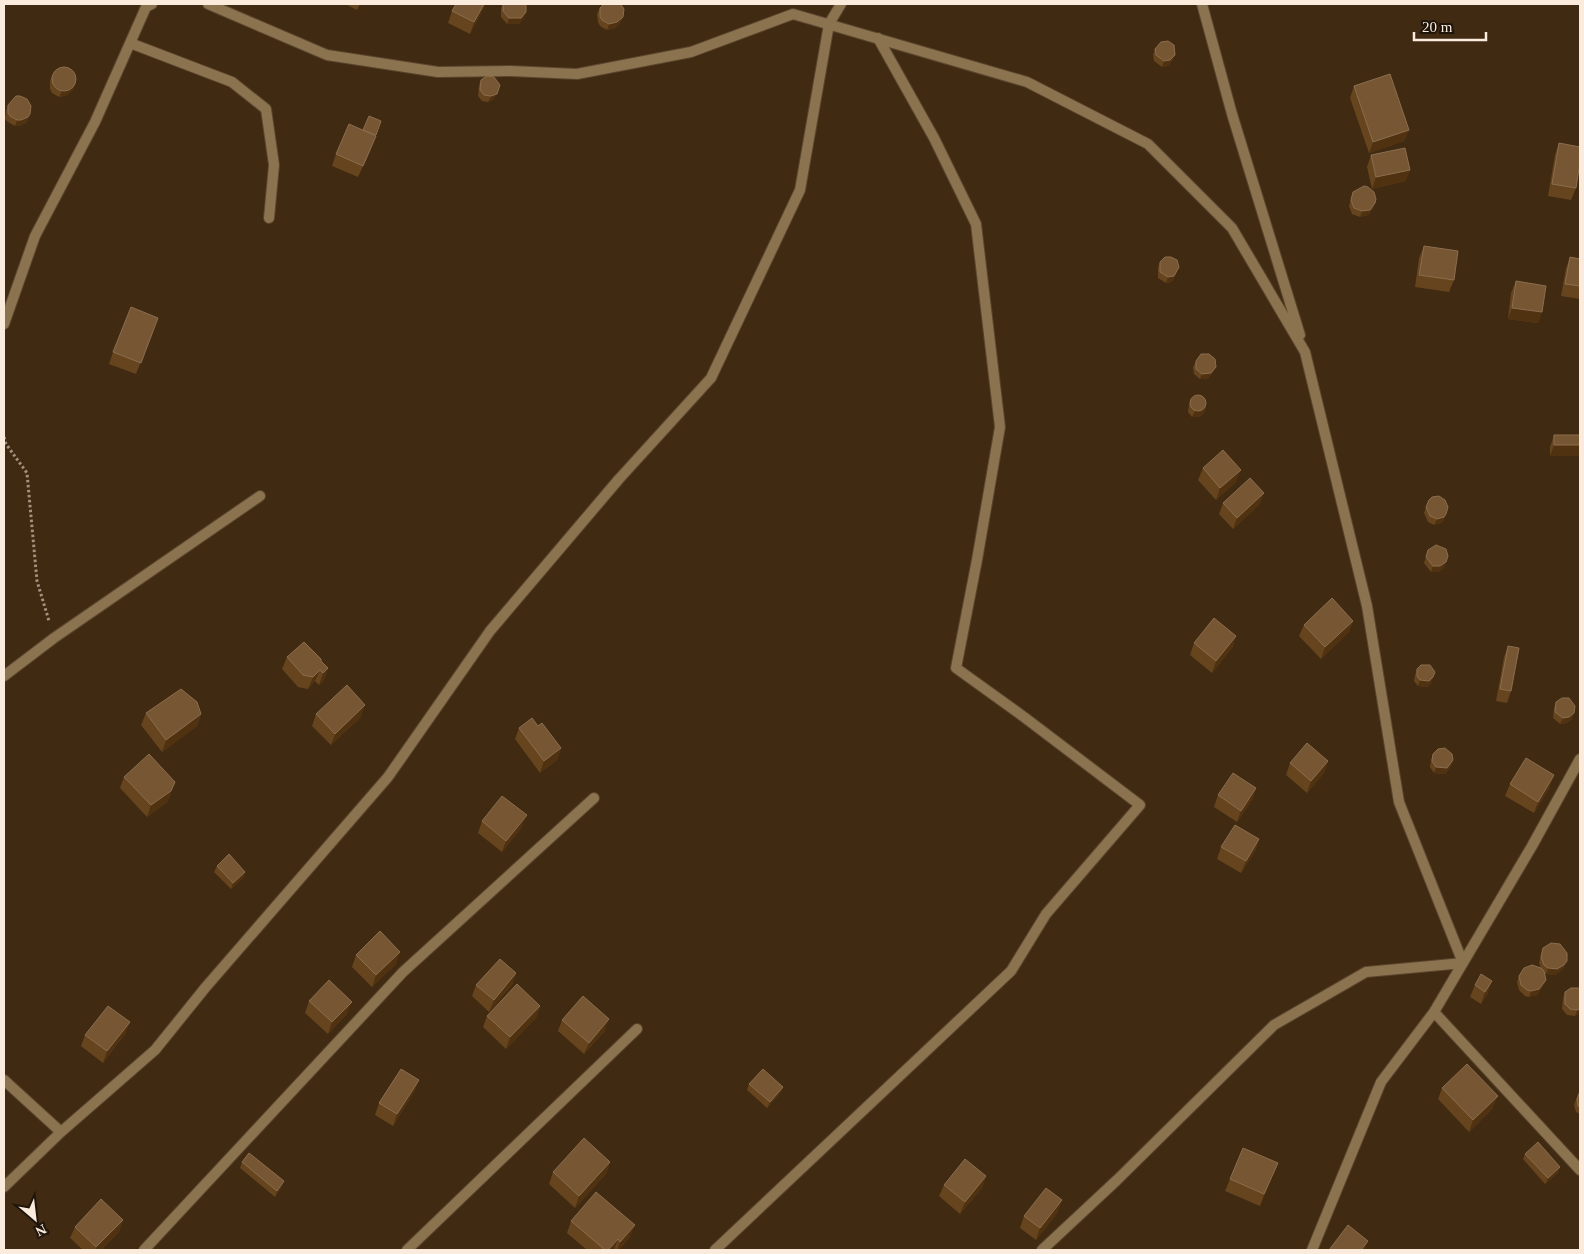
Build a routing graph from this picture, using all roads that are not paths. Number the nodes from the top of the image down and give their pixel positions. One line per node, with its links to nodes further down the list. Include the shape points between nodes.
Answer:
1 (152, 4): 7 (street, via 146,7)
2 (208, 4): 5 (street, via 328,54 438,72 577,74 691,52 792,14)
3 (841, 4): 5 (street)
4 (1202, 4): 10 (street)
5 (829, 24): 6 (street); 19 (street, via 800,190 711,378 619,479 490,630 388,777 211,980 155,1050)
6 (878, 38): 10 (street, via 1027,82 1148,144 1232,228); 24 (street, via 934,138 976,224 1000,427 956,668 1140,805 1046,914 1011,971)
7 (130, 43): 8 (street, via 232,82 266,110 274,165); 9 (street, via 95,122 35,236)
8 (269, 218)
9 (4, 324)
10 (1305, 352): 15 (street, via 1367,606 1399,802)
11 (260, 496): 12 (street)
12 (4, 676)
13 (1580, 759): 15 (street)
14 (594, 798): 22 (street, via 403,972)
15 (1463, 963): 16 (street); 25 (street, via 1366,972 1274,1025)
16 (1434, 1012): 20 (street); 26 (street, via 1381,1082)
17 (637, 1029): 23 (street)
18 (4, 1080): 19 (street)
19 (61, 1132): 21 (street)
20 (1580, 1170)
21 (4, 1186)
22 (144, 1250)
23 (407, 1250)
24 (715, 1250)
25 (1042, 1250)
26 (1312, 1250)

